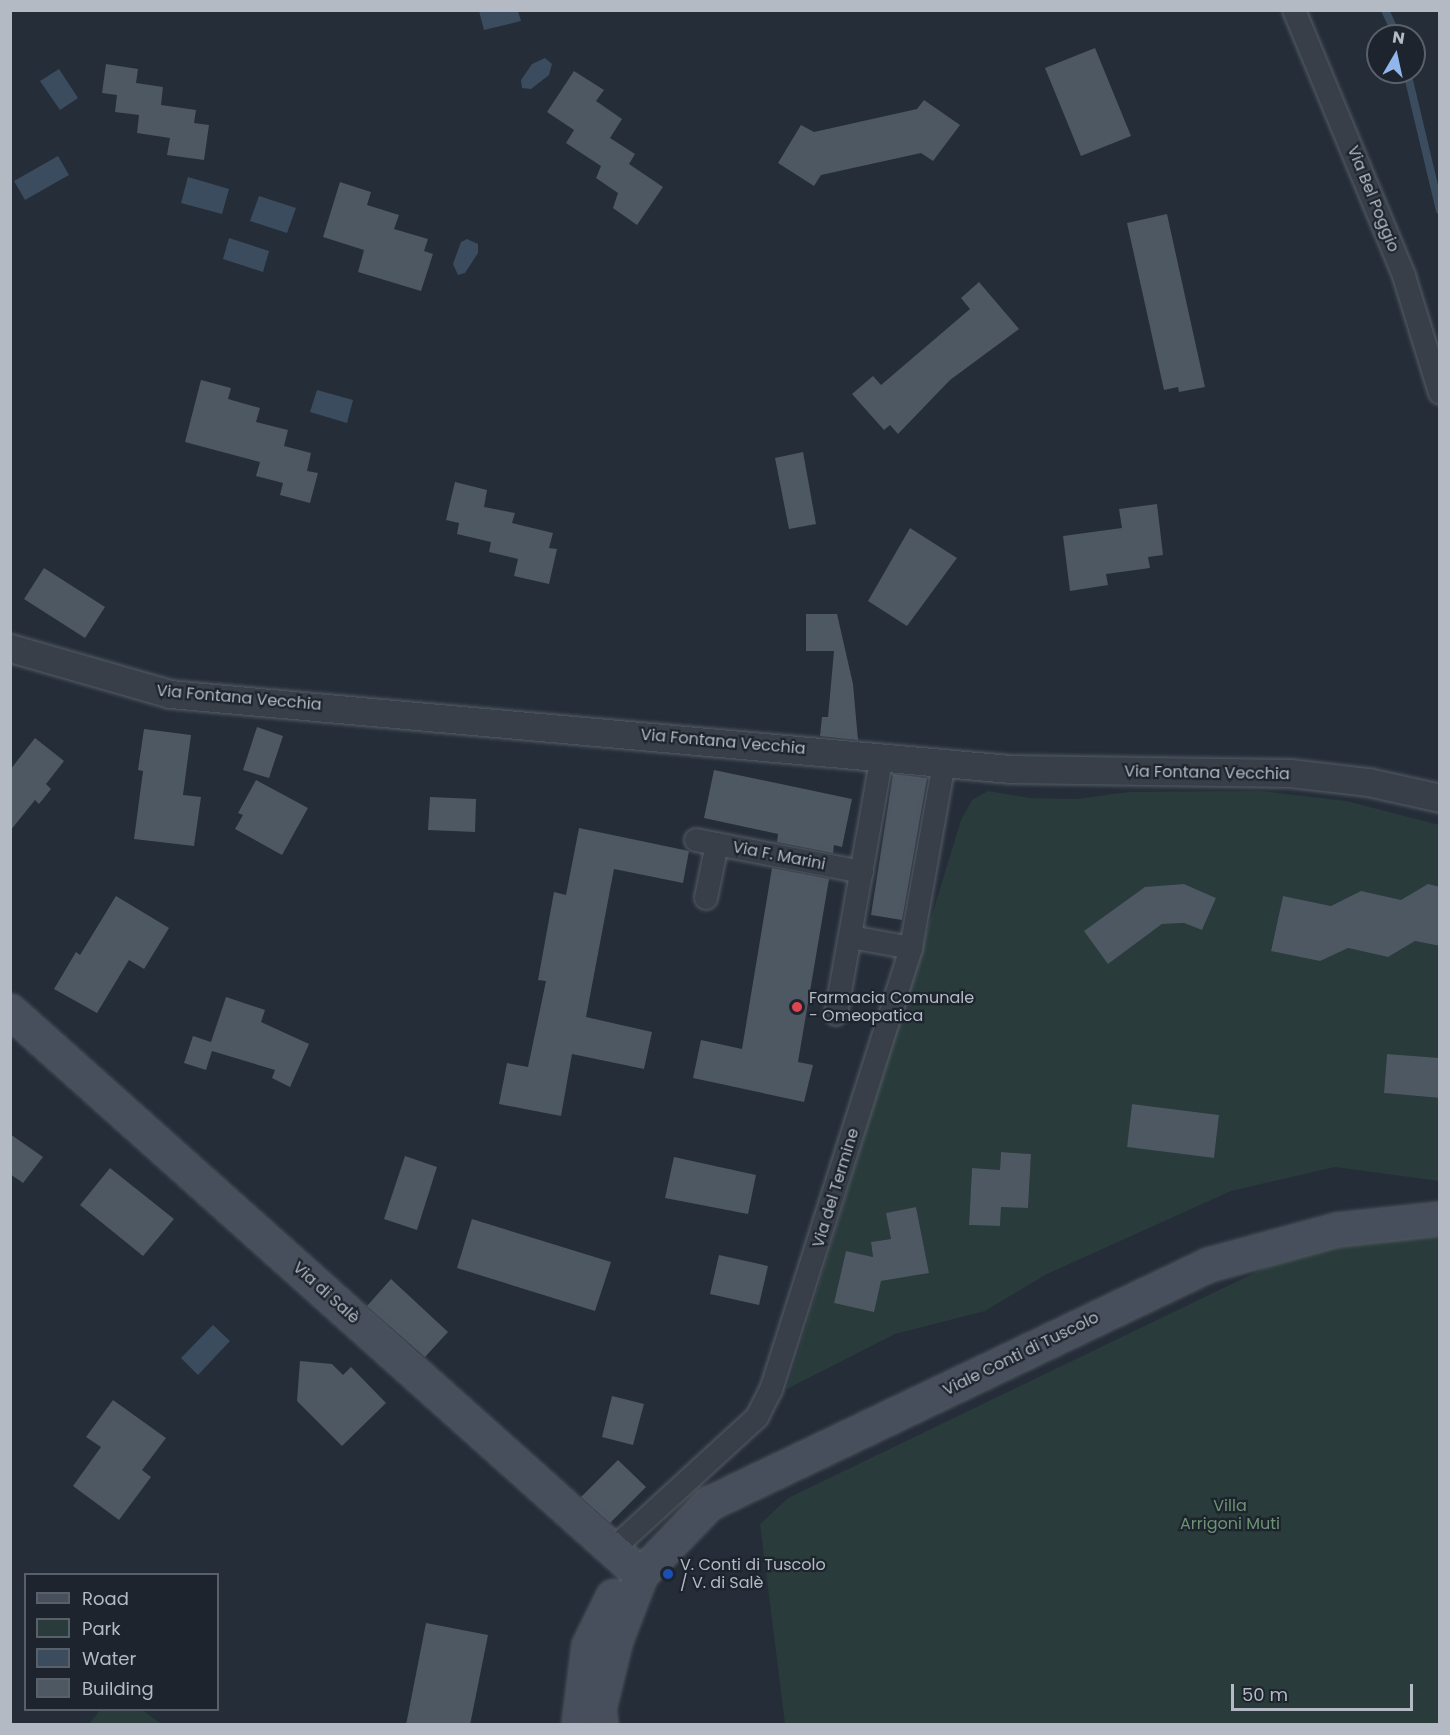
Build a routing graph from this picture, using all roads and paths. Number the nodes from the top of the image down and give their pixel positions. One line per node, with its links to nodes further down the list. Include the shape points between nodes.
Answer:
1 (1294, 10): 2 (street, Via Bel Poggio, via 1404,276)
2 (1440, 393)
3 (10, 648): 4 (street, Via Fontana Vecchia, via 170,694)
4 (882, 756): 5 (street, Via Fontana Vecchia); 7 (street)
5 (944, 763): 6 (street, Via Fontana Vecchia, via 1038,770 1290,773 1359,781); 10 (street, Via del Termine)
6 (1440, 798)
7 (862, 872): 8 (street, Via F. Marini, via 706,842); 9 (street)
8 (706, 898)
9 (851, 937): 10 (street); 12 (street)
10 (911, 948): 14 (street, Via del Termine, via 771,1390 757,1417)
11 (10, 1011): 14 (main road, Via di Salè)
12 (836, 1014)
13 (1440, 1219): 14 (main road, Viale Conti di Tuscolo, via 1337,1230 1209,1265 709,1504 668,1529)
14 (628, 1564): 15 (main road, via 589,1646); 16 (main road, via 616,1640 599,1709)
15 (579, 1725)
16 (601, 1725)

